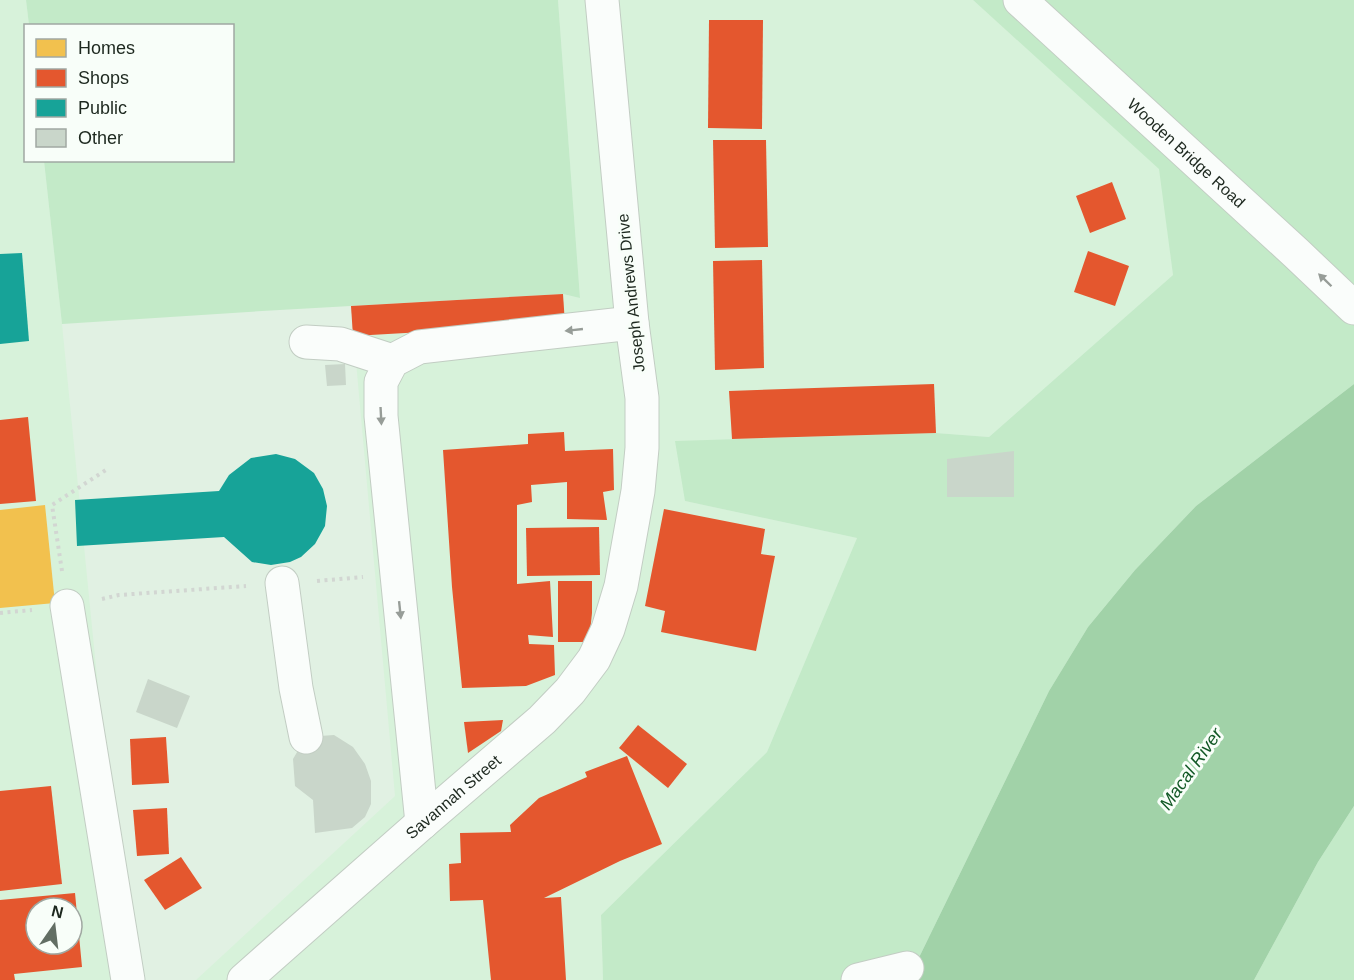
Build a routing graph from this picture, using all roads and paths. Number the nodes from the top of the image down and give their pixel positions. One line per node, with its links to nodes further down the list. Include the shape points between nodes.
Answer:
1 (602, 0): 4 (main road, Joseph Andrews Drive)
2 (1020, 0): 3 (main road, Wooden Bridge Road, one-way to 2)
3 (1354, 308)
4 (632, 323): 6 (main road, one-way to 6, via 419,347); 10 (main road, Joseph Andrews Drive, via 642,398 642,448)
5 (306, 342): 6 (main road, via 340,344)
6 (392, 361): 14 (main road, one-way to 14, via 381,382 381,416)
7 (109, 468): 11 (path, via 52,505)
8 (366, 576): 9 (path)
9 (282, 583): 11 (path, via 119,595); 13 (main road)
10 (621, 586): 14 (main road, Savannah Street, via 594,658 570,691 542,720)
11 (67, 606): 12 (path); 16 (main road)
12 (0, 613)
13 (306, 737)
14 (422, 823): 17 (main road, Savannah Street)
15 (907, 968): 18 (main road)
16 (128, 980)
17 (244, 980)
18 (858, 980)

